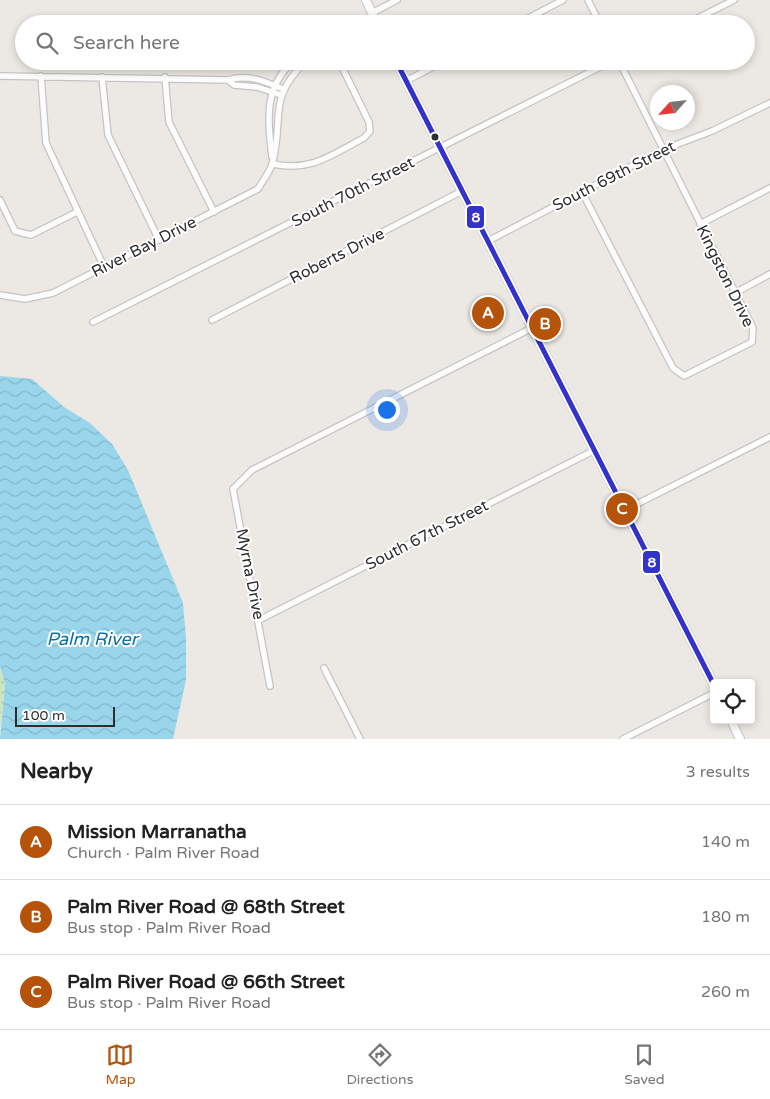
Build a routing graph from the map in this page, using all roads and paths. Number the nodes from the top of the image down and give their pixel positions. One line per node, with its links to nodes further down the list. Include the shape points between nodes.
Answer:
1 (366, 0): 6 (street)
2 (397, 0): 7 (street)
3 (563, 0): 8 (street)
4 (588, 0): 9 (street)
5 (734, 0): 10 (street)
6 (374, 15)
7 (379, 15)
8 (534, 15)
9 (596, 15)
10 (704, 15)
11 (288, 70): 24 (street)
12 (297, 70): 25 (street, River Bay Drive)
13 (343, 70): 31 (street, via 369,122 368,135 310,165 288,167)
14 (400, 70): 23 (street)
15 (427, 70): 23 (street)
16 (594, 70): 29 (street, South 70th Street)
17 (623, 70): 30 (street, Kingston Drive)
18 (0, 76): 19 (street)
19 (41, 76): 20 (street); 36 (street, via 46,143)
20 (102, 77): 21 (street); 39 (street, via 108,136)
21 (164, 77): 22 (street); 37 (street, via 170,122)
22 (228, 80): 24 (street, via 241,76); 26 (street, via 234,85)
23 (406, 81): 29 (street)
24 (276, 86): 25 (street); 26 (street)
25 (283, 88): 27 (street, River Bay Drive)
26 (273, 92): 27 (street); 31 (street, via 268,108)
27 (281, 95): 31 (street, River Bay Drive, via 279,131)
28 (770, 103): 30 (street, South 69th Street, via 712,131)
29 (440, 148): 33 (street); 46 (street, South 70th Street)
30 (662, 150): 34 (street, South 69th Street); 38 (street, Kingston Drive)
31 (272, 164): 37 (street, River Bay Drive, via 258,189)
32 (770, 188): 38 (street)
33 (462, 191): 40 (street); 45 (street, Roberts Drive)
34 (582, 192): 40 (street, South 69th Street); 43 (street, Kingston Drive, via 673,368 684,376 752,342 754,328)
35 (0, 200): 36 (street, via 16,231 31,235)
36 (77, 212): 41 (street)
37 (214, 212): 39 (street, River Bay Drive)
38 (700, 224): 43 (street, Kingston Drive)
39 (159, 240): 41 (street, River Bay Drive)
40 (488, 241): 47 (street)
41 (104, 267): 44 (street, River Bay Drive, via 53,293 24,299)
42 (770, 274): 43 (street)
43 (735, 292)
44 (0, 295)
45 (212, 320)
46 (93, 322)
47 (532, 328): 49 (street); 51 (street, Myrna Drive, via 252,470 233,489)
48 (770, 437): 50 (street)
49 (594, 450): 50 (street); 51 (street, South 67th Street)
50 (625, 510): 53 (street)
51 (259, 620): 54 (street, Myrna Drive)
52 (324, 668): 57 (street)
53 (711, 679)
54 (270, 686)
55 (710, 695): 58 (street)
56 (733, 724): 59 (street)
57 (360, 739)
58 (623, 739)
59 (740, 739)

